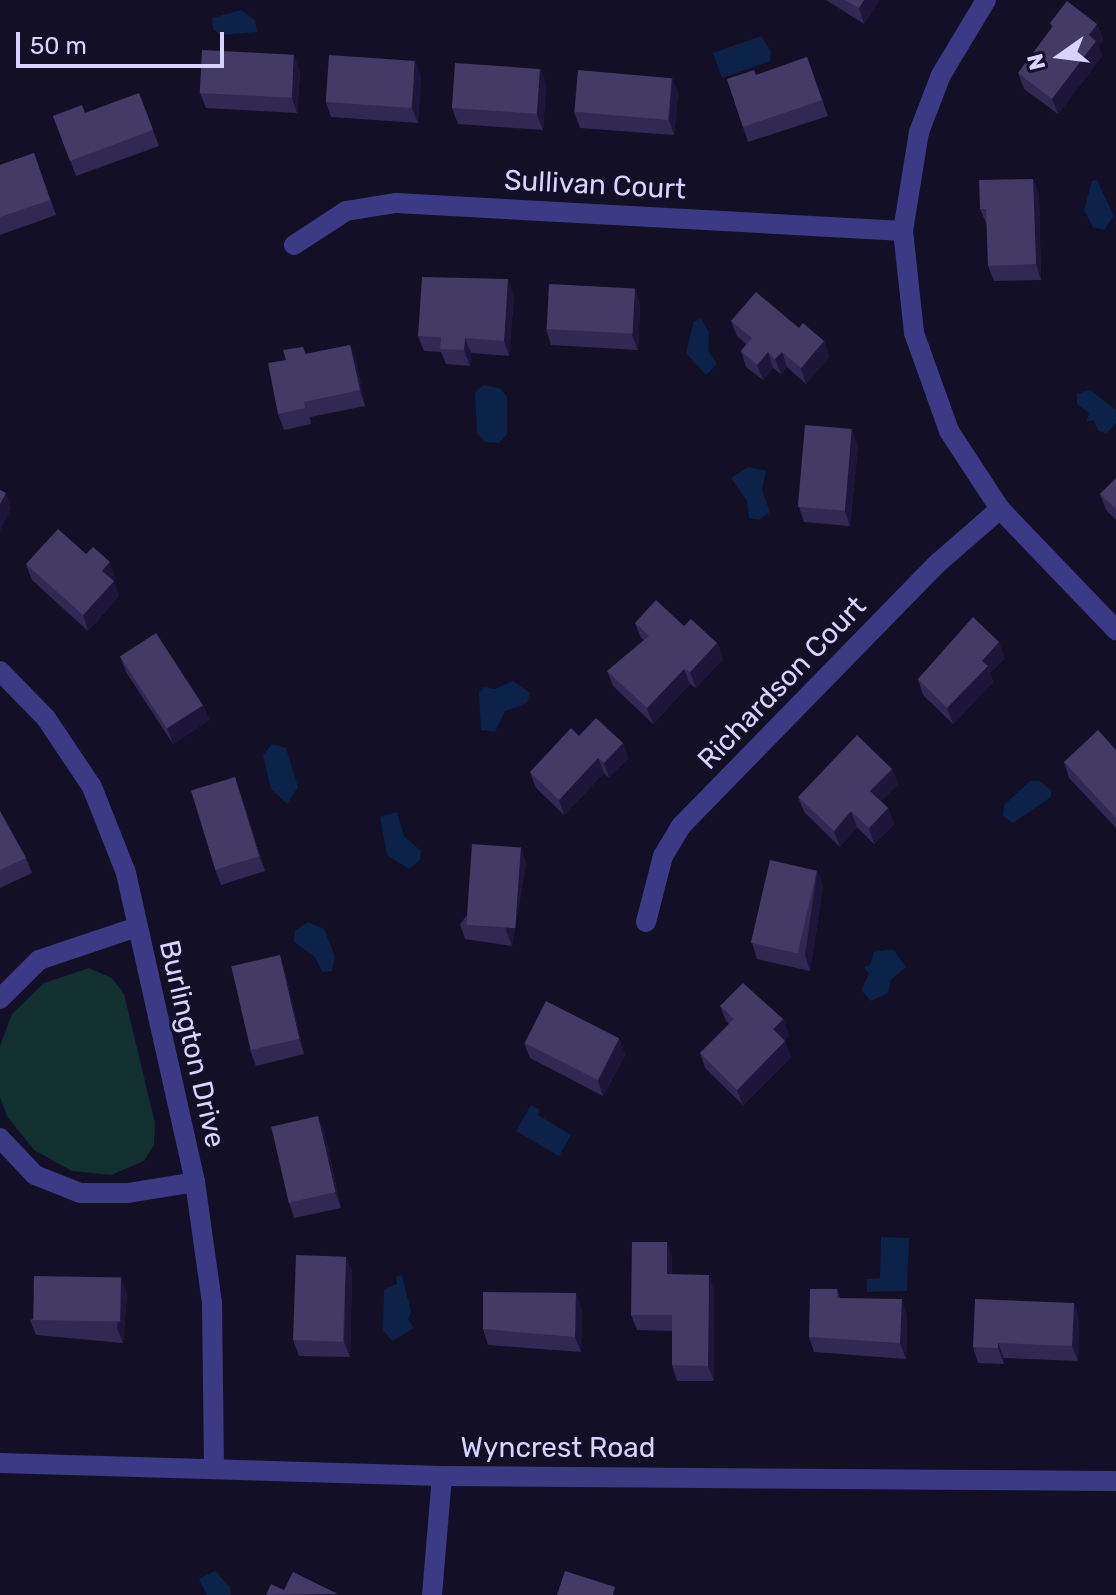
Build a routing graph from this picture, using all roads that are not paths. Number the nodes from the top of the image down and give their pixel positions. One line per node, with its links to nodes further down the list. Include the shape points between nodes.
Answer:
1 (986, 0): 2 (street, via 956,45 926,112)
2 (903, 231): 3 (street, Sullivan Court, via 396,203 346,211); 4 (street, via 905,275 925,372 949,431)
3 (294, 245)
4 (1000, 509): 5 (street); 7 (street, Richardson Court, via 939,562 681,826 663,856)
5 (1116, 630)
6 (0, 671): 8 (street, Burlington Drive, via 46,718 92,787 119,849)
7 (646, 922)
8 (137, 927): 9 (street, via 39,960); 11 (street, Burlington Drive)
9 (0, 999)
10 (0, 1138): 11 (street, via 35,1175 80,1193 128,1193)
11 (195, 1182): 13 (street, Burlington Drive, via 212,1303)
12 (0, 1463): 13 (street, Wyncrest Road)
13 (214, 1468): 14 (street, Wyncrest Road)
14 (442, 1476): 15 (street, Wyncrest Road); 16 (street)
15 (1116, 1481)
16 (432, 1595)

